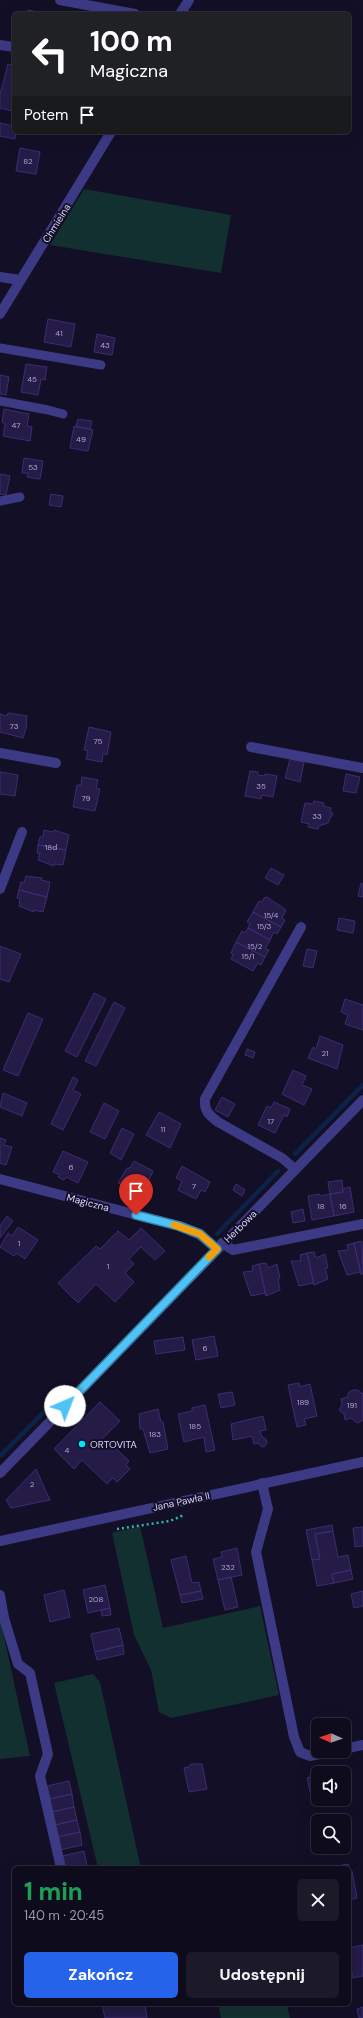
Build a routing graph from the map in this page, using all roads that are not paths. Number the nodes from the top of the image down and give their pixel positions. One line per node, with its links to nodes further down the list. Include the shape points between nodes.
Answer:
1 (60, 0): 3 (street)
2 (189, 0): 4 (street)
3 (124, 12)
4 (181, 12)
5 (0, 45): 6 (street)
6 (12, 47)
7 (110, 134): 9 (street, Chmielna)
8 (0, 277): 9 (street)
9 (20, 280): 10 (street, Chmielna)
10 (0, 314)
11 (0, 348): 12 (lane)
12 (101, 365)
13 (0, 402): 14 (lane)
14 (62, 414)
15 (20, 497): 16 (lane)
16 (0, 501)
17 (251, 746): 20 (street)
18 (0, 753): 19 (street)
19 (56, 763)
20 (363, 768)
21 (22, 832): 22 (street)
22 (0, 889)
23 (301, 927): 25 (street, via 206,1099 205,1108 218,1122 282,1158)
24 (363, 1100): 25 (street, Herbowa)
25 (295, 1169): 28 (street, Herbowa)
26 (0, 1179): 28 (street, Magiczna, via 179,1226 200,1234)
27 (363, 1224): 28 (street, via 233,1250)
28 (220, 1246): 30 (street, Herbowa)
29 (363, 1462): 31 (street, Jana Pawła II)
30 (0, 1472)
31 (262, 1484): 32 (street, Jana Pawła II); 36 (street, via 268,1509 256,1552 294,1737 300,1752)
32 (0, 1541)
33 (0, 1595): 37 (street, via 18,1664 30,1673 34,1688 48,1754 40,1776)
34 (363, 1745): 35 (street)
35 (351, 1748)
36 (311, 1756)
37 (61, 1866)

